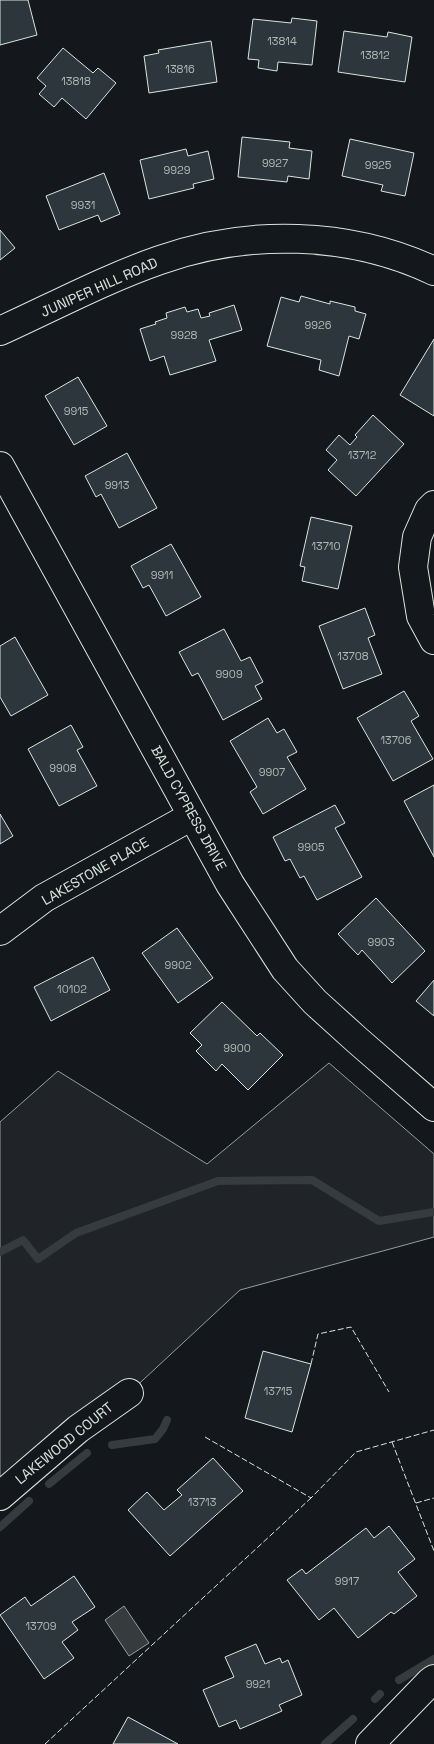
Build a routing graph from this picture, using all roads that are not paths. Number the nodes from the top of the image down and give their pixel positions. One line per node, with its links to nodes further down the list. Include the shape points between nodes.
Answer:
1 (434, 271): 2 (street, JUNIPER HILL ROAD, via 392,255 335,242 265,240 213,246 161,259)
2 (0, 331)
3 (0, 466): 6 (street, BALD CYPRESS DRIVE)
4 (434, 505): 5 (street, via 417,537 413,567 421,616)
5 (434, 640)
6 (192, 816): 7 (street, LAKESTONE PLACE, via 44,898); 8 (street, BALD CYPRESS DRIVE, via 230,884 285,969 357,1040)
7 (0, 931)
8 (434, 1107)
9 (129, 1392): 10 (street, LAKEWOOD COURT, via 78,1429)
10 (0, 1496)
11 (434, 1679): 12 (street)
12 (370, 1744)

